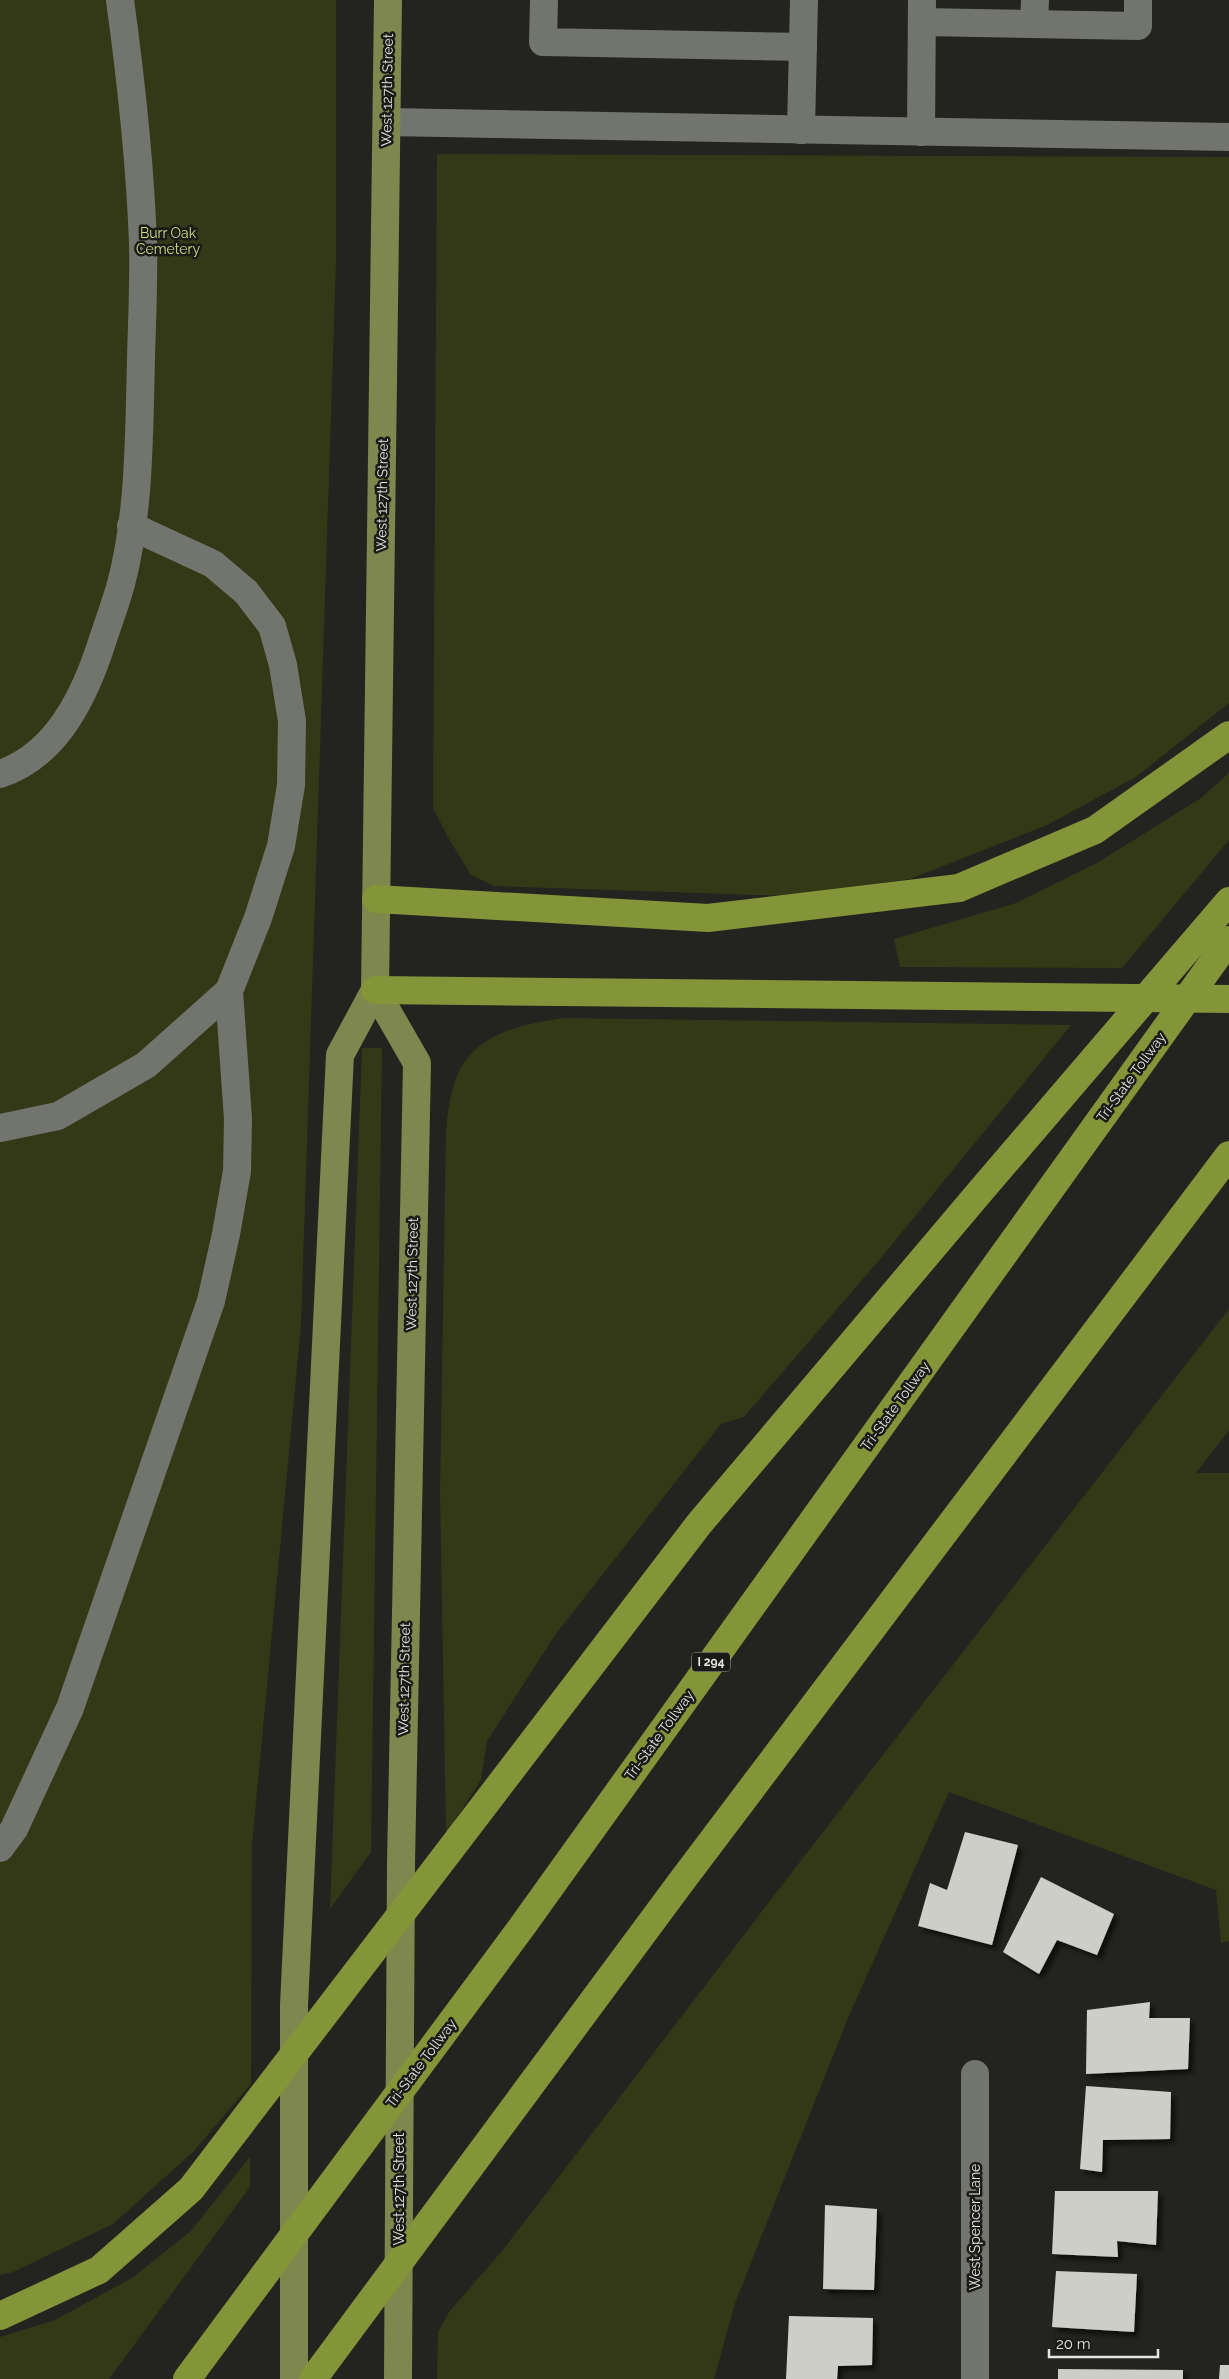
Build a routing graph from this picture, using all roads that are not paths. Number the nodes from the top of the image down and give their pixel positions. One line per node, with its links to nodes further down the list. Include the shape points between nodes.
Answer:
1 (120, 0): 13 (street, via 131,82 143,242 139,446)
2 (388, 0): 9 (main road, West 127th Street)
3 (544, 0): 8 (street, via 543,42)
4 (804, 0): 8 (street)
5 (1138, 0): 7 (street, via 1138,26)
6 (922, 11): 7 (street); 11 (street)
7 (1034, 12)
8 (803, 47): 10 (street)
9 (387, 122): 10 (street); 16 (main road, West 127th Street)
10 (801, 130): 11 (street)
11 (921, 132): 12 (street)
12 (1229, 137)
13 (132, 526): 15 (street, via 121,583 95,664 72,713 42,751 16,769); 20 (street, via 213,564 246,592 272,626 283,665 292,721 291,785 281,846 258,918)
14 (1229, 735): 16 (highway, via 1095,830 959,888 708,918)
15 (0, 774)
16 (376, 899): 19 (main road, West 127th Street)
17 (1229, 901): 26 (highway, via 699,1524 191,2189 99,2270)
18 (1229, 940): 27 (highway, Tri-State Tollway / I 294, via 527,1920)
19 (375, 990): 21 (highway); 28 (main road, West 127th Street, via 340,1055 294,2006); 30 (main road, West 127th Street, via 417,1062 401,1863)
20 (229, 991): 22 (street, via 146,1065 58,1116); 24 (street, via 238,1119 236,1170 211,1301 70,1708 14,1829)
21 (1229, 1000)
22 (0, 1128)
23 (1229, 1155): 29 (highway, via 692,1866)
24 (0, 1848)
25 (975, 2074): 31 (street, West Spencer Lane)
26 (0, 2316)
27 (187, 2379)
28 (294, 2379)
29 (313, 2379)
30 (398, 2379)
31 (975, 2379)

